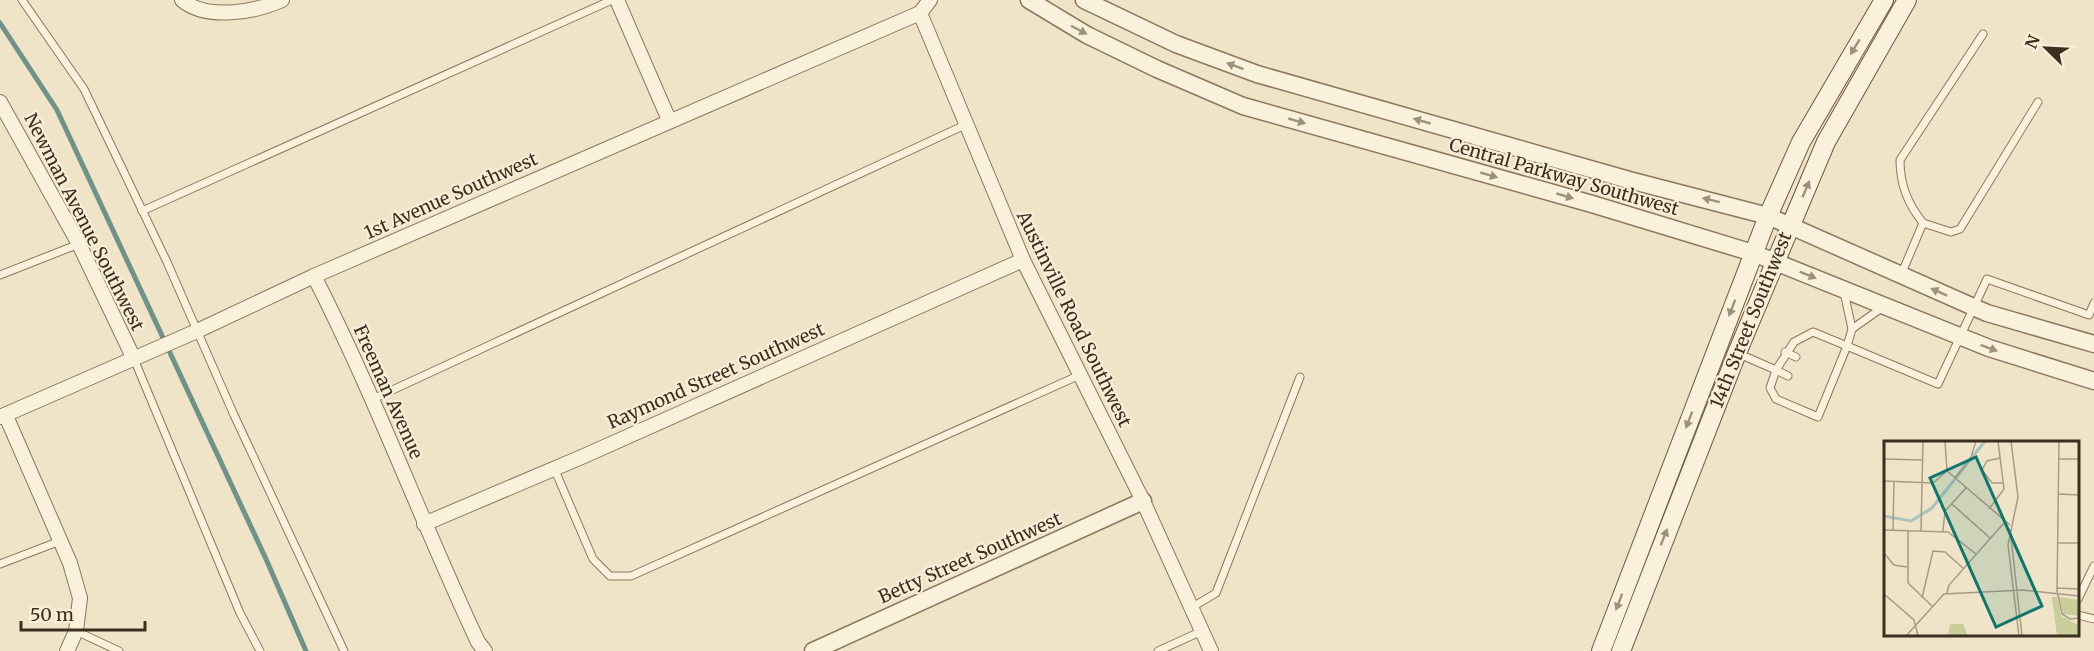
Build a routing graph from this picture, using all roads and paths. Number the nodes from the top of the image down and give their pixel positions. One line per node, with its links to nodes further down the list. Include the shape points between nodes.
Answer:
1 (22, 0): 17 (lane, via 84,88)
2 (182, 0): 3 (street, via 223,14 263,8)
3 (282, 0)
4 (612, 0): 17 (lane)
5 (617, 0): 15 (street)
6 (930, 0): 11 (street)
7 (1029, 0): 22 (street, Central Parkway Southwest, one-way to 22, via 1087,35 1243,106)
8 (1084, 0): 18 (street, Central Parkway Southwest, one-way to 8, via 1257,74 1176,44)
9 (1884, 0): 18 (main road, 14th Street Southwest, one-way to 18, via 1801,142)
10 (1907, 0): 20 (main road, 14th Street Southwest, one-way to 10, via 1826,142)
11 (920, 13): 15 (street, 1st Avenue Southwest); 16 (street, Austinville Road Southwest)
12 (1983, 34): 19 (lane, via 1900,160 1905,193)
13 (2038, 102): 19 (lane, via 1960,230 1951,232)
14 (2, 108): 21 (street, Newman Avenue Southwest)
15 (669, 120): 27 (street, 1st Avenue Southwest)
16 (965, 125): 23 (street, Austinville Road Southwest); 47 (lane)
17 (142, 211): 33 (lane)
18 (1768, 216): 20 (street, Central Parkway Southwest); 22 (main road, 14th Street Southwest)
19 (1923, 224): 26 (lane)
20 (1790, 225): 24 (main road, 14th Street Southwest); 26 (street, Central Parkway Southwest)
21 (79, 244): 25 (lane); 41 (street, Newman Avenue Southwest)
22 (1753, 253): 24 (street, Central Parkway Southwest); 36 (main road, 14th Street Southwest, one-way to 36)
23 (1023, 260): 43 (street, Austinville Road Southwest); 49 (street, Raymond Street Southwest)
24 (1774, 262): 28 (street, Central Parkway Southwest, one-way to 28); 39 (main road, 14th Street Southwest)
25 (0, 275)
26 (1901, 275): 31 (street, Central Parkway Southwest, one-way to 26)
27 (314, 276): 33 (street, 1st Avenue Southwest); 47 (street, Freeman Avenue)
28 (1843, 289): 30 (street, Central Parkway Southwest); 32 (lane)
29 (2094, 303): 31 (lane, via 2089,315 1987,279)
30 (1885, 306): 32 (lane); 34 (street, Central Parkway Southwest)
31 (1973, 307): 34 (lane); 35 (street, Central Parkway Southwest)
32 (1852, 329): 37 (lane)
33 (197, 331): 41 (street, 1st Avenue Southwest); 64 (lane)
34 (1960, 336): 37 (lane, via 1938,384); 46 (street, Central Parkway Southwest, one-way to 46)
35 (2094, 344)
36 (1718, 345): 39 (lane); 69 (main road, 14th Street Southwest, one-way to 69)
37 (1847, 346): 38 (lane, via 1813,332 1803,335); 42 (lane, via 1818,417 1776,399 1770,388)
38 (1785, 352): 40 (lane); 42 (lane)
39 (1737, 353): 42 (lane); 70 (main road, 14th Street Southwest, one-way to 39)
40 (1796, 357)
41 (134, 359): 48 (street, 1st Avenue Southwest); 63 (lane, via 240,613)
42 (1776, 370): 44 (lane)
43 (1080, 375): 49 (lane, via 631,576 610,576 593,559); 50 (street, Austinville Road Southwest)
44 (1788, 376)
45 (1300, 377): 56 (lane, via 1216,593)
46 (2094, 381)
47 (373, 399): 51 (street, Freeman Avenue)
48 (3, 416): 52 (street)
49 (554, 468): 51 (street, Raymond Street Southwest)
50 (1143, 501): 56 (street, Austinville Road Southwest); 66 (street, Betty Street Southwest)
51 (424, 524): 65 (street, Freeman Avenue)
52 (60, 541): 53 (lane); 59 (street, via 80,598)
53 (0, 564)
54 (2094, 568): 55 (lane)
55 (2079, 597)
56 (1191, 608): 60 (street, Austinville Road Southwest)
57 (2079, 615): 58 (lane)
58 (2094, 619)
59 (76, 631): 61 (street); 62 (lane)
60 (1202, 631): 67 (lane); 68 (street, Austinville Road Southwest)
61 (67, 651)
62 (119, 651)
63 (260, 651)
64 (344, 651)
65 (484, 651)
66 (813, 651)
67 (1158, 651)
68 (1211, 651)
69 (1600, 651)
70 (1621, 651)

